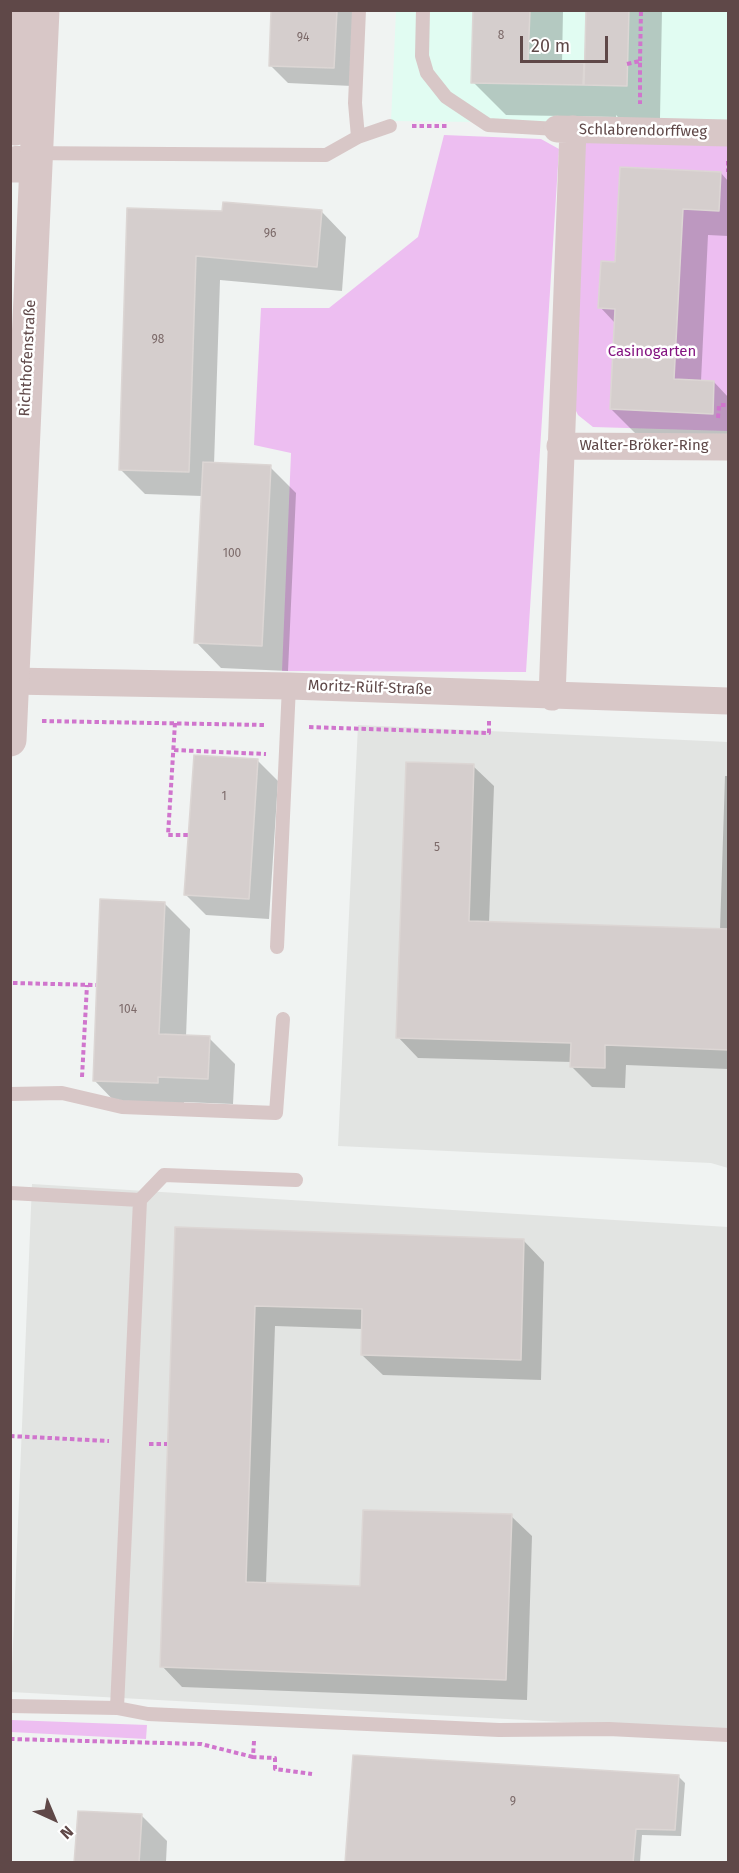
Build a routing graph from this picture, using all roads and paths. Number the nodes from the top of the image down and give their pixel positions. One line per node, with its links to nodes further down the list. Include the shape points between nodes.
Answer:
1 (19, 10): 13 (street, Richthofenstraße)
2 (43, 10): 13 (street, Richthofenstraße)
3 (359, 10): 12 (lane, via 355,103)
4 (423, 10): 10 (lane, via 422,57 428,73 446,97 488,125)
5 (641, 10): 6 (path)
6 (640, 61): 7 (path); 8 (path)
7 (627, 64)
8 (640, 97)
9 (390, 126): 12 (lane)
10 (565, 129): 11 (street, Schlabrendorffweg); 15 (street)
11 (729, 133)
12 (358, 137): 13 (lane, via 326,155)
13 (24, 151): 14 (street, Richthofenstraße); 17 (street, Richthofenstraße)
14 (10, 234)
15 (561, 446): 16 (street, Walter-Bröker-Ring); 20 (street)
16 (729, 447)
17 (14, 562): 18 (street, Richthofenstraße)
18 (12, 681): 19 (street, Moritz-Rülf-Straße); 23 (street, Richthofenstraße)
19 (289, 686): 20 (street, Moritz-Rülf-Straße); 28 (lane)
20 (552, 696): 21 (street, Moritz-Rülf-Straße)
21 (729, 702)
22 (175, 723): 25 (path)
23 (11, 727): 24 (street, Richthofenstraße)
24 (10, 741)
25 (174, 750): 26 (path, via 266,754); 27 (path, via 168,835)
26 (266, 764)
27 (189, 835)
28 (277, 947)
29 (13, 983): 30 (path)
30 (87, 985): 31 (path); 34 (path)
31 (96, 985)
32 (283, 1019): 34 (lane, via 276,1113 122,1107)
33 (10, 1094): 34 (lane, via 62,1093)
34 (81, 1097)
35 (296, 1180): 37 (lane, via 164,1175)
36 (10, 1193): 37 (lane)
37 (140, 1200): 39 (lane)
38 (10, 1436): 39 (path)
39 (128, 1443): 40 (path); 42 (lane)
40 (166, 1444)
41 (10, 1706): 42 (lane)
42 (117, 1708): 44 (lane, via 148,1714 499,1730 609,1729)
43 (255, 1734): 46 (path)
44 (729, 1735)
45 (10, 1738): 46 (path, via 201,1744)
46 (253, 1757): 47 (path, via 275,1758 275,1769)
47 (312, 1774)

